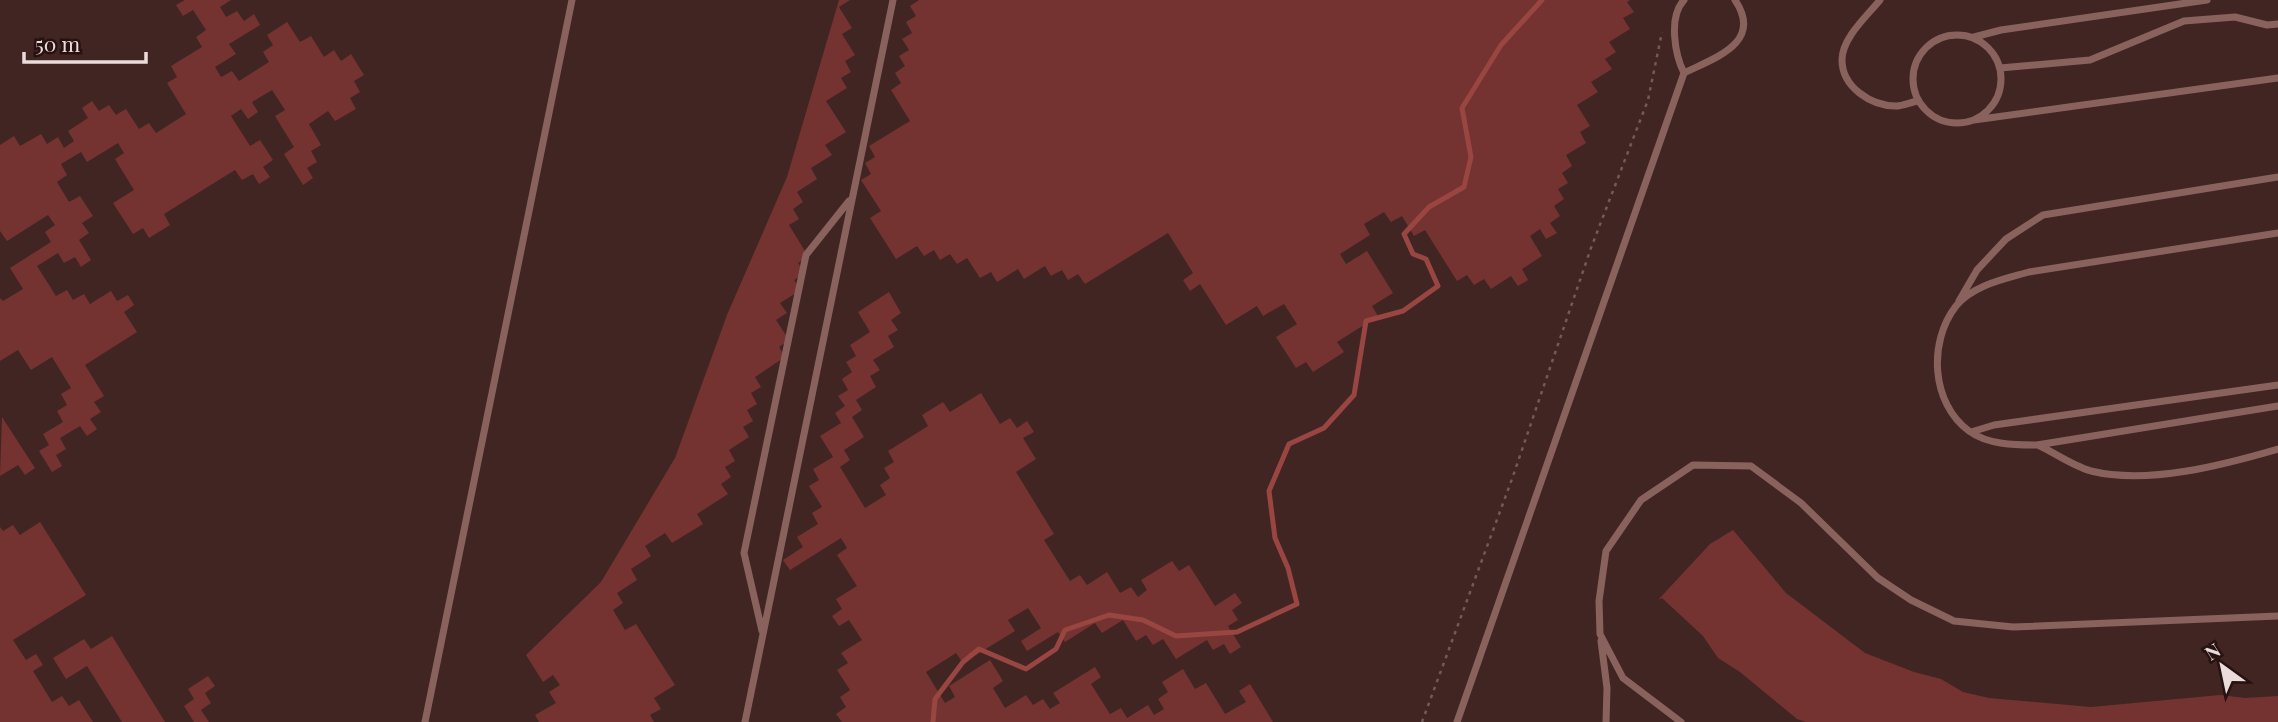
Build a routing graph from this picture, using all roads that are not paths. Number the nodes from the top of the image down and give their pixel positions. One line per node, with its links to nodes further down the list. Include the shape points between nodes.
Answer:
1 (572, 0): 26 (lane)
2 (892, 0): 15 (lane)
3 (1684, 0): 10 (lane, via 1678,6 1675,43)
4 (1735, 0): 10 (lane, via 1744,19 1740,38 1725,55)
5 (1880, 0): 12 (lane, via 1850,37 1842,59 1847,82 1867,99 1896,106)
6 (2207, 0): 8 (lane)
7 (2278, 24): 9 (lane, via 2235,17 2184,21 2090,60)
8 (1973, 37): 9 (lane, via 1991,49); 12 (lane, via 1942,37 1923,49 1913,69)
9 (2000, 68): 13 (lane, via 1997,99)
10 (1684, 74): 28 (lane)
11 (2278, 78): 13 (lane)
12 (1918, 101): 13 (lane, via 1944,121)
13 (1974, 120)
14 (2278, 177): 17 (lane, via 2043,215 2006,239 1977,270)
15 (852, 198): 24 (lane); 24 (lane, via 806,255 744,553)
16 (2278, 233): 17 (lane, via 2029,272 1989,283)
17 (1957, 304): 20 (lane, via 1940,334 1937,369 1945,404)
18 (2278, 385): 20 (lane)
19 (2278, 407): 21 (lane)
20 (1970, 432): 21 (lane, via 2003,444)
21 (2037, 445): 22 (lane, via 2090,471 2135,477 2231,463)
22 (2278, 449)
23 (2278, 616): 25 (lane, via 2013,627 1954,621 1878,578 1801,503 1751,466 1693,465 1641,500 1606,551)
24 (763, 633): 27 (lane)
25 (1600, 634): 29 (lane); 30 (lane, via 1623,678)
26 (425, 722)
27 (745, 722)
28 (1457, 722)
29 (1606, 722)
30 (1681, 722)

